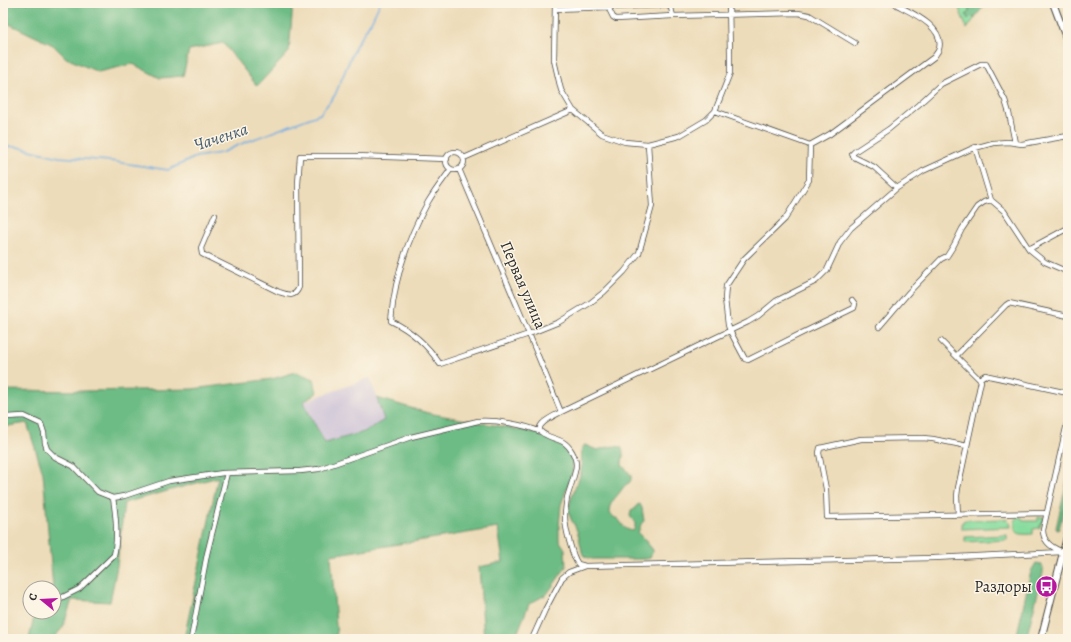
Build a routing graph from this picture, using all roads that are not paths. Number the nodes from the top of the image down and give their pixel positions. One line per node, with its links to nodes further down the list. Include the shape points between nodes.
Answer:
1 (555, 3): 6 (street)
2 (729, 3): 7 (street)
3 (895, 3): 16 (street, via 922,18 932,27 939,39 939,50 934,57)
4 (1053, 3): 10 (main road)
5 (608, 7): 6 (street); 8 (street, via 616,19); 8 (street, via 667,5 671,8)
6 (555, 9): 11 (street, via 554,60 561,90)
7 (729, 14): 8 (street); 9 (street, via 809,15); 12 (street, via 730,73)
8 (673, 16)
9 (854, 43)
10 (1068, 43)
11 (573, 110): 14 (street, via 602,134 625,142); 18 (street)
12 (715, 112): 14 (street, via 679,136); 16 (street)
13 (1068, 136): 15 (street)
14 (648, 144): 32 (street, via 652,206 639,253 624,272 590,303 559,322)
15 (1015, 144): 17 (street, via 997,142); 22 (street, via 1005,100 986,64 981,64 941,84 889,128 852,154 874,167)
16 (810, 146): 31 (street, via 809,180 785,219 744,259 726,286 725,299)
17 (975, 147): 22 (street, via 923,171); 23 (street)
18 (464, 158): 19 (street, via 456,152 450,153); 21 (street, via 464,164)
19 (446, 159): 20 (street); 24 (street, via 300,156 299,288 294,294 279,292 202,254 201,248)
20 (451, 169): 21 (street); 32 (street, via 429,201 406,248 390,321 420,339 440,364)
21 (459, 169): 32 (street, Первая улица)
22 (897, 188): 31 (street, via 852,228 840,242 826,270 816,280 776,301 753,319)
23 (991, 200): 26 (street, via 1004,211); 30 (street, via 977,207 947,256 909,292)
24 (215, 216)
25 (1068, 228): 26 (street)
26 (1029, 249): 27 (street, via 1046,262)
27 (1068, 272)
28 (852, 300): 31 (street, via 854,308 748,360 745,359)
29 (1068, 316): 34 (street, via 1010,303)
30 (879, 327)
31 (730, 331): 37 (street)
32 (530, 334): 37 (street, Первая улица)
33 (941, 341): 34 (street)
34 (956, 356): 35 (street)
35 (979, 379): 36 (street, via 985,375); 41 (street, via 980,385)
36 (1068, 393)
37 (561, 412): 40 (street, via 545,420 540,428)
38 (3, 419): 43 (street, via 24,416 41,424 47,449 55,457 73,466 98,492)
39 (1068, 419): 44 (street)
40 (541, 432): 42 (street, via 533,428 488,420 411,437 319,469 300,472); 48 (street, via 564,442 575,459 576,466 565,517 573,556 578,564)
41 (967, 446): 45 (street, via 958,488); 45 (street, via 928,438 862,439 819,450 826,489 827,517)
42 (227, 473): 43 (street, via 169,481); 50 (street)
43 (113, 498): 49 (street, via 116,516 114,555 79,589)
44 (1047, 513): 45 (street); 47 (street, via 1043,530 1045,540 1050,546)
45 (958, 515)
46 (1068, 533): 47 (main road)
47 (1066, 552): 48 (street, via 934,558); 52 (main road)
48 (585, 566): 51 (street, via 569,572 562,578)
49 (62, 598)
50 (191, 639)
51 (532, 639)
52 (1041, 639)

